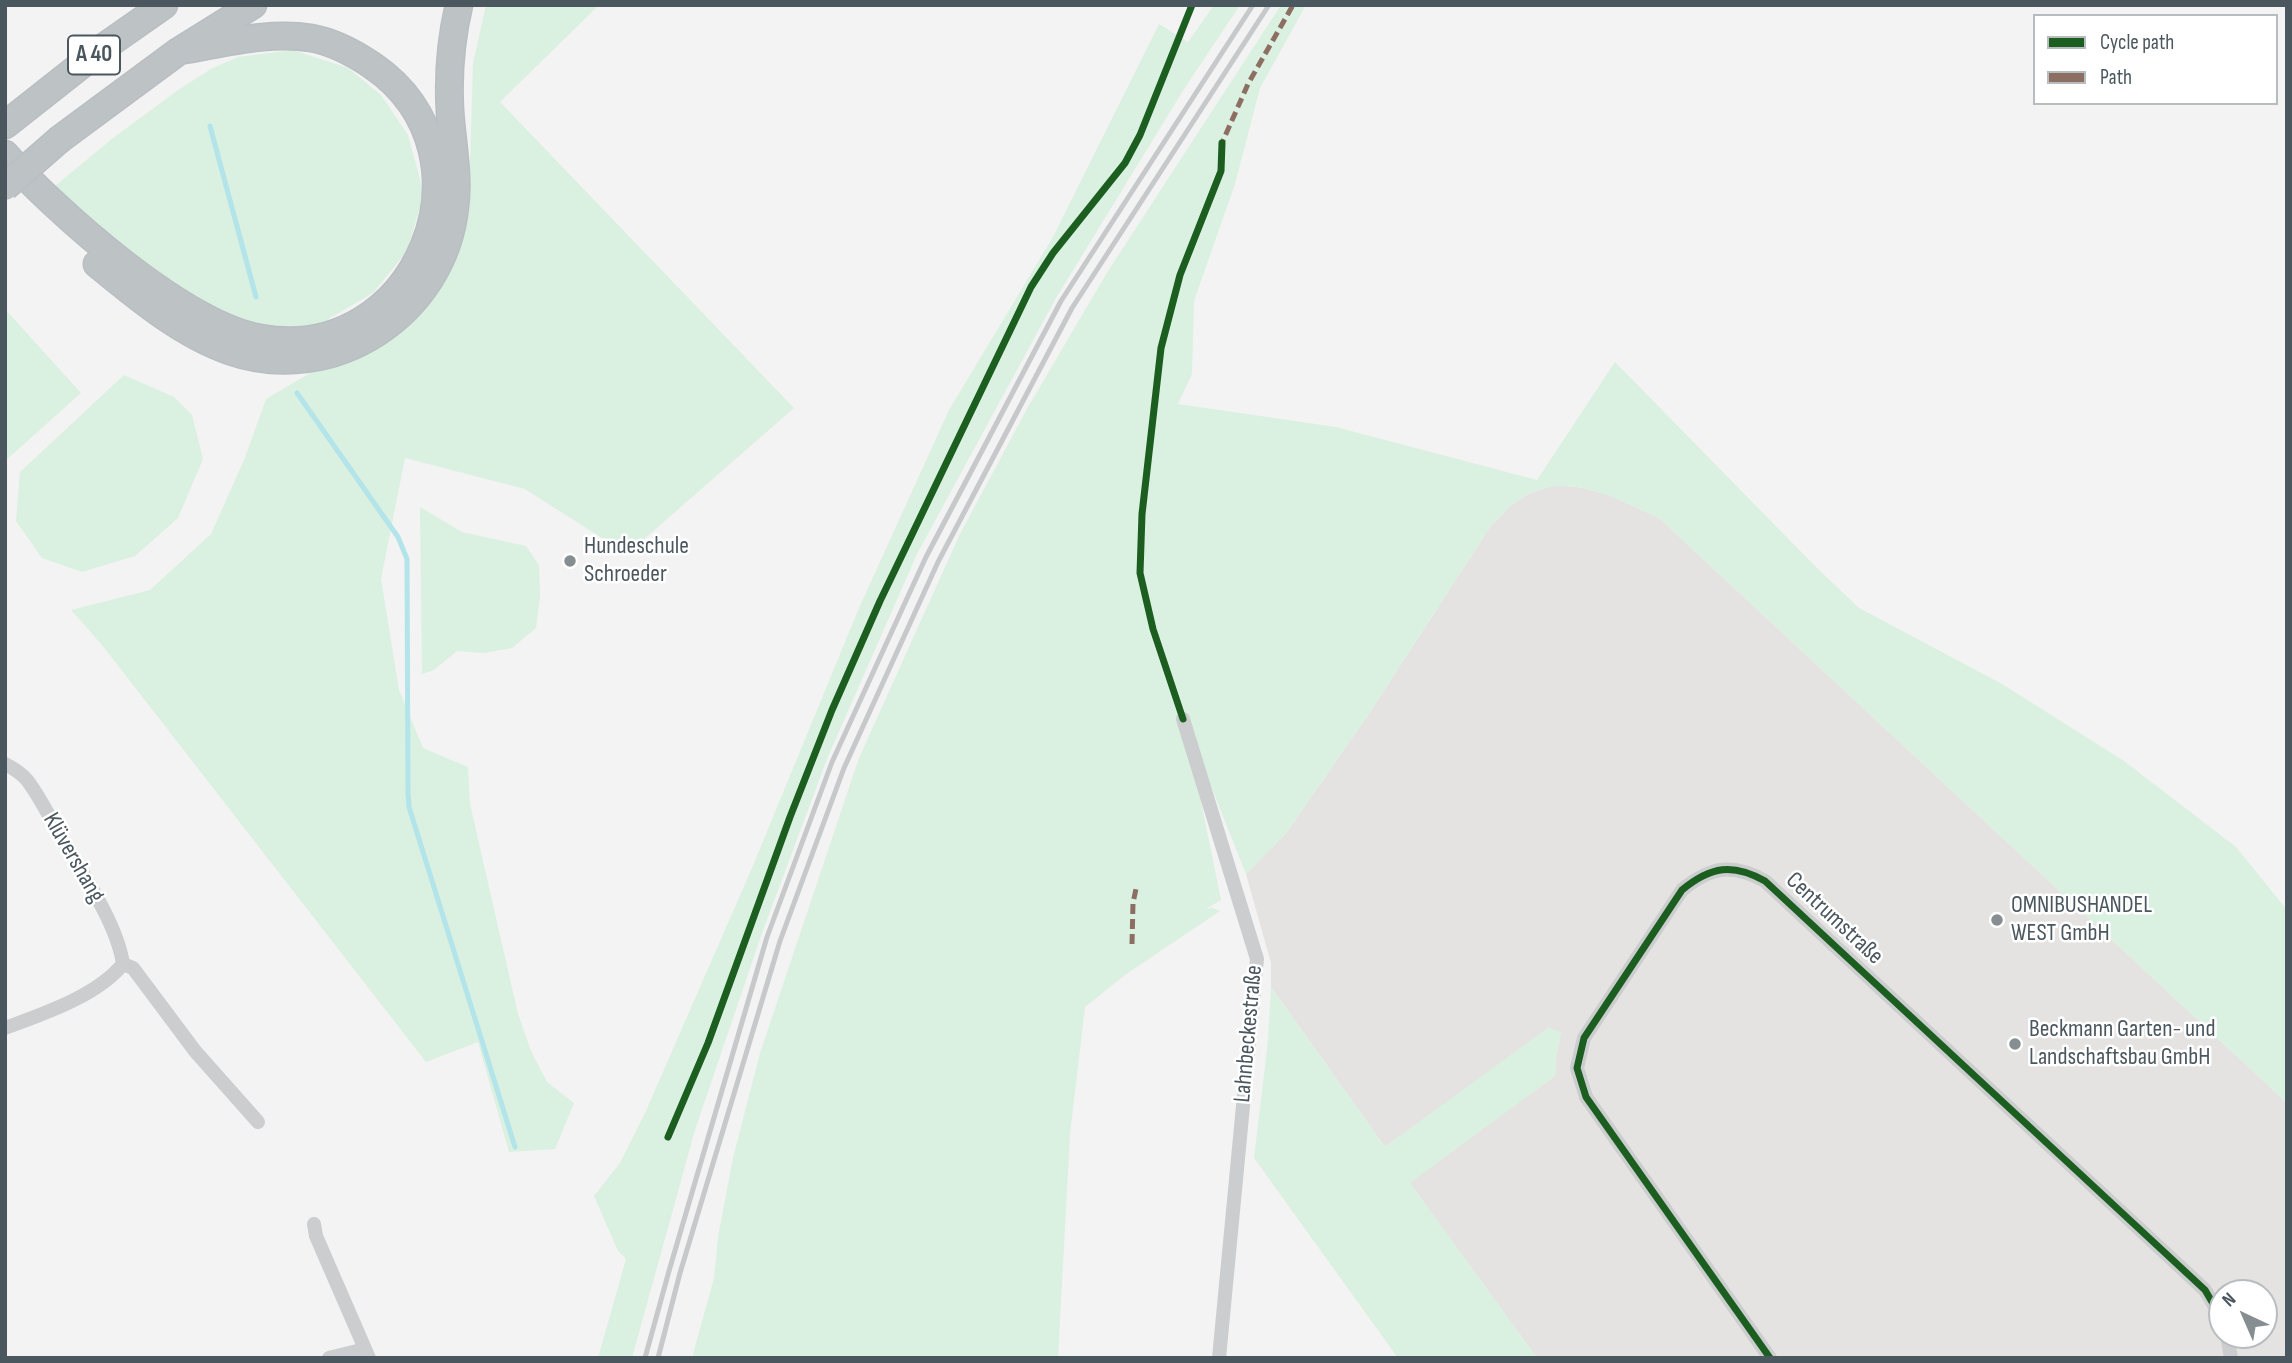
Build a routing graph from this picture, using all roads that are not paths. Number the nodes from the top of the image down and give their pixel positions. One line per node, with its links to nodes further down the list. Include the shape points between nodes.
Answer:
1 (164, 5): 5 (highway, A 40)
2 (253, 5): 4 (highway, A 40)
3 (459, 5): 7 (highway, via 450,75 456,174 448,241 420,294 376,336 347,349 319,358 256,358 202,339 106,271)
4 (180, 51): 6 (highway, via 260,38 311,38 359,56 401,90 426,130 436,177 436,204 421,257 405,282 364,320 339,333 284,341 237,332 211,321 97,241); 8 (highway, A 40, bridge, via 60,139)
5 (15, 117)
6 (5, 154)
7 (5, 180)
8 (5, 187)
9 (1183, 719): 18 (street, Lahnbeckestraße, via 1257,958)
10 (5, 764): 11 (street, Klüvershang, via 27,780 50,817 92,890 121,951)
11 (122, 964): 12 (street, via 112,977 72,1000); 13 (street, via 133,968 195,1051)
12 (5, 1028)
13 (258, 1122)
14 (314, 1224): 16 (street)
15 (2208, 1295): 19 (street, Centrumstraße, via 1765,881 1747,871 1724,869 1698,877 1682,890 1584,1038 1577,1069 1586,1097)
16 (367, 1353): 17 (street)
17 (329, 1358)
18 (1219, 1358)
19 (1770, 1358)

